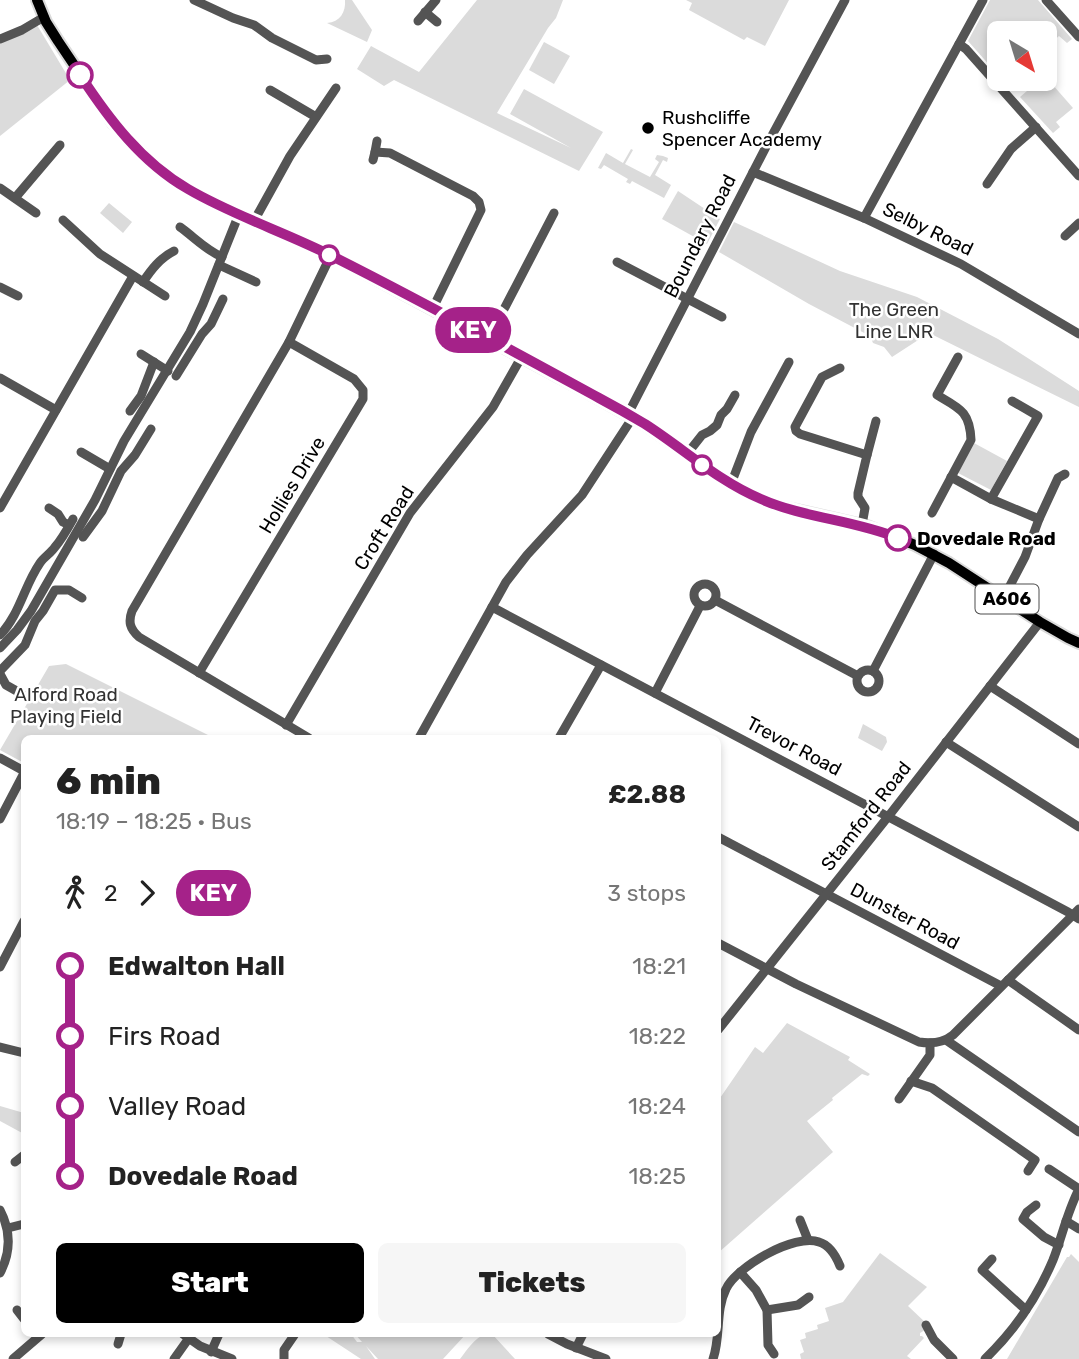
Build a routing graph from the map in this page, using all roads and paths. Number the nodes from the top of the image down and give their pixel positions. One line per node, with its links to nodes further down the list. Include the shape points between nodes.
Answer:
1 (37, 0): 8 (main road, A606)
2 (194, 0): 14 (street, via 254,24 316,60)
3 (436, 0): 7 (street)
4 (845, 0): 21 (street, Boundary Road)
5 (983, 0): 13 (street)
6 (1046, 0): 11 (street)
7 (425, 12): 9 (street); 10 (street)
8 (44, 17): 12 (street); 28 (main road, A606, via 127,139 180,185)
9 (418, 21)
10 (437, 22)
11 (1079, 37)
12 (0, 39)
13 (959, 44): 18 (street); 29 (street)
14 (327, 59)
15 (336, 88): 17 (street)
16 (270, 90): 17 (street)
17 (316, 117): 31 (street)
18 (1036, 127): 22 (street); 23 (street, via 1011,149)
19 (377, 141): 48 (street, via 374,156 390,153 479,202 481,210)
20 (60, 145): 25 (street)
21 (753, 172): 29 (street, Selby Road); 45 (street, Boundary Road)
22 (1079, 176)
23 (987, 184)
24 (0, 188): 25 (street)
25 (15, 198): 26 (street)
26 (36, 213)
27 (554, 213): 52 (street)
28 (239, 214): 31 (main road, A606); 37 (street)
29 (864, 218): 51 (street, Selby Road, via 961,264)
30 (63, 220): 39 (street, via 100,254)
31 (254, 221): 36 (main road, A606)
32 (1079, 223): 34 (street)
33 (180, 227): 37 (street)
34 (1065, 236)
35 (168, 251): 40 (street)
36 (331, 255): 48 (main road, A606); 53 (street)
37 (220, 261): 41 (street); 47 (street)
38 (617, 262): 45 (street)
39 (133, 275): 40 (street); 64 (street)
40 (143, 282): 44 (street)
41 (256, 282)
42 (0, 286): 43 (street)
43 (18, 296)
44 (165, 296)
45 (688, 298): 50 (street); 66 (street, Boundary Road)
46 (223, 299): 49 (street)
47 (203, 304): 49 (street); 60 (street)
48 (433, 308): 52 (main road, A606)
49 (217, 310): 60 (street)
50 (722, 317)
51 (1079, 334)
52 (489, 338): 55 (main road, A606)
53 (289, 342): 100 (street, via 130,617 131,629 138,637); 100 (street, Hollies Drive, via 354,379 361,386 363,399)
54 (141, 354): 57 (street)
55 (522, 356): 66 (main road, A606); 105 (street, Croft Road, via 493,407 410,513)
56 (958, 357): 76 (street, via 937,395 964,413 971,435)
57 (154, 362): 60 (street); 65 (street)
58 (789, 362): 77 (street, via 751,432)
59 (840, 368): 73 (street, via 822,377 796,432)
60 (172, 374): 69 (street)
61 (0, 378): 64 (street)
62 (735, 395): 72 (street, via 717,425)
63 (1012, 401): 78 (street, via 1025,404 1038,416)
64 (56, 410): 79 (street)
65 (130, 411)
66 (630, 416): 72 (main road, A606); 92 (street, Boundary Road, via 582,495 527,555)
67 (876, 421): 73 (street)
68 (151, 429): 70 (street)
69 (129, 434): 70 (street); 74 (street)
70 (143, 442): 84 (street)
71 (81, 452): 74 (street)
72 (687, 454): 77 (main road, A606)
73 (867, 455): 83 (street, via 858,493 865,508)
74 (110, 469): 87 (street)
75 (1065, 474): 82 (street, via 1050,489)
76 (951, 477): 78 (street); 81 (street)
77 (731, 484): 83 (main road, A606, via 779,506)
78 (991, 499): 82 (street)
79 (0, 508)
80 (48, 508): 86 (street, via 63,522 71,522)
81 (932, 513)
82 (1039, 519): 88 (street)
83 (862, 525): 85 (main road, A606)
84 (83, 537)
85 (934, 554): 88 (main road, A606); 98 (street)
86 (37, 567): 87 (street); 94 (street)
87 (52, 575): 94 (street, via 31,611)
88 (1004, 597): 93 (main road, A606)
89 (82, 598): 96 (street, via 69,590 55,590)
90 (715, 600): 91 (street, via 707,607); 91 (street, via 715,590 703,584 694,594); 101 (street)
91 (700, 606): 103 (street)
92 (492, 607): 97 (street, Trevor Road); 107 (street, Boundary Road)
93 (1040, 622): 95 (main road, A606); 102 (street, Stamford Road)
94 (2, 641): 96 (street)
95 (1079, 643)
96 (19, 652): 99 (street)
97 (601, 665): 103 (street, Trevor Road); 108 (street)
98 (873, 671): 101 (street); 101 (street, via 879,682 873,691 860,689)
99 (0, 673): 104 (street, via 6,685)
100 (199, 673): 105 (street)
101 (858, 676)
102 (990, 686): 109 (street, Stamford Road); 110 (street)
103 (655, 693): 114 (street, Trevor Road)
104 (22, 694)
105 (286, 725): 106 (street)
106 (304, 735)
107 (421, 735)
108 (561, 735)
109 (946, 742): 114 (street, Stamford Road); 116 (street)
110 (1079, 744)
111 (0, 758): 112 (street)
112 (21, 770)
113 (21, 778): 115 (street)
114 (889, 816): 118 (street, Stamford Road); 119 (street, Trevor Road)
115 (0, 819)
116 (1079, 827)
117 (721, 839): 118 (street, Dunster Road)
118 (826, 894): 123 (street, Stamford Road); 124 (street, Dunster Road)
119 (1077, 914): 124 (street)
120 (21, 927): 122 (street)
121 (721, 945): 123 (street)
122 (0, 967)
123 (766, 969): 125 (street, Stamford Road); 128 (street, via 919,1042)
124 (1004, 983): 126 (street, Dunster Road); 127 (street)
125 (721, 1026)
126 (1079, 1030)
127 (946, 1040): 128 (street); 133 (street)
128 (930, 1043): 131 (street, via 930,1055)
129 (0, 1047): 130 (street)
130 (21, 1052)
131 (911, 1080): 132 (street); 137 (street, via 932,1088 1035,1160)
132 (899, 1099)
133 (1079, 1132)
134 (21, 1157): 135 (street)
135 (15, 1162)
136 (1049, 1168): 138 (street)
137 (1028, 1171)
138 (1079, 1189): 142 (street)
139 (1036, 1205): 147 (street, via 1023,1219)
140 (0, 1210): 144 (street)
141 (800, 1220): 146 (street)
142 (1066, 1221): 145 (street); 147 (street)
143 (21, 1225): 144 (street)
144 (8, 1228): 151 (street, via 8,1255)
145 (1079, 1229)
146 (808, 1240): 149 (street, via 830,1249); 150 (street, via 774,1250)
147 (1059, 1245): 156 (street)
148 (992, 1259): 156 (street, via 982,1270)
149 (840, 1266)
150 (740, 1272): 153 (street, via 726,1289); 155 (street)
151 (0, 1273)
152 (809, 1297): 155 (street, via 798,1306)
153 (721, 1305)
154 (17, 1310): 157 (street)
155 (767, 1310): 171 (street, via 768,1345)
156 (1026, 1310): 179 (street)
157 (21, 1316)
158 (925, 1330): 178 (street)
159 (37, 1337): 173 (street)
160 (120, 1337): 168 (street)
161 (185, 1337): 172 (street)
162 (188, 1337): 170 (street)
163 (218, 1337): 170 (street)
164 (293, 1337): 175 (street)
165 (554, 1337): 169 (street)
166 (582, 1337): 169 (street)
167 (718, 1337): 177 (street)
168 (118, 1344)
169 (576, 1348): 176 (street)
170 (211, 1352): 174 (street)
171 (774, 1354)
172 (171, 1358)
173 (13, 1359)
174 (232, 1359)
175 (284, 1359)
176 (606, 1359)
177 (713, 1359)
178 (953, 1359)
179 (985, 1359)

